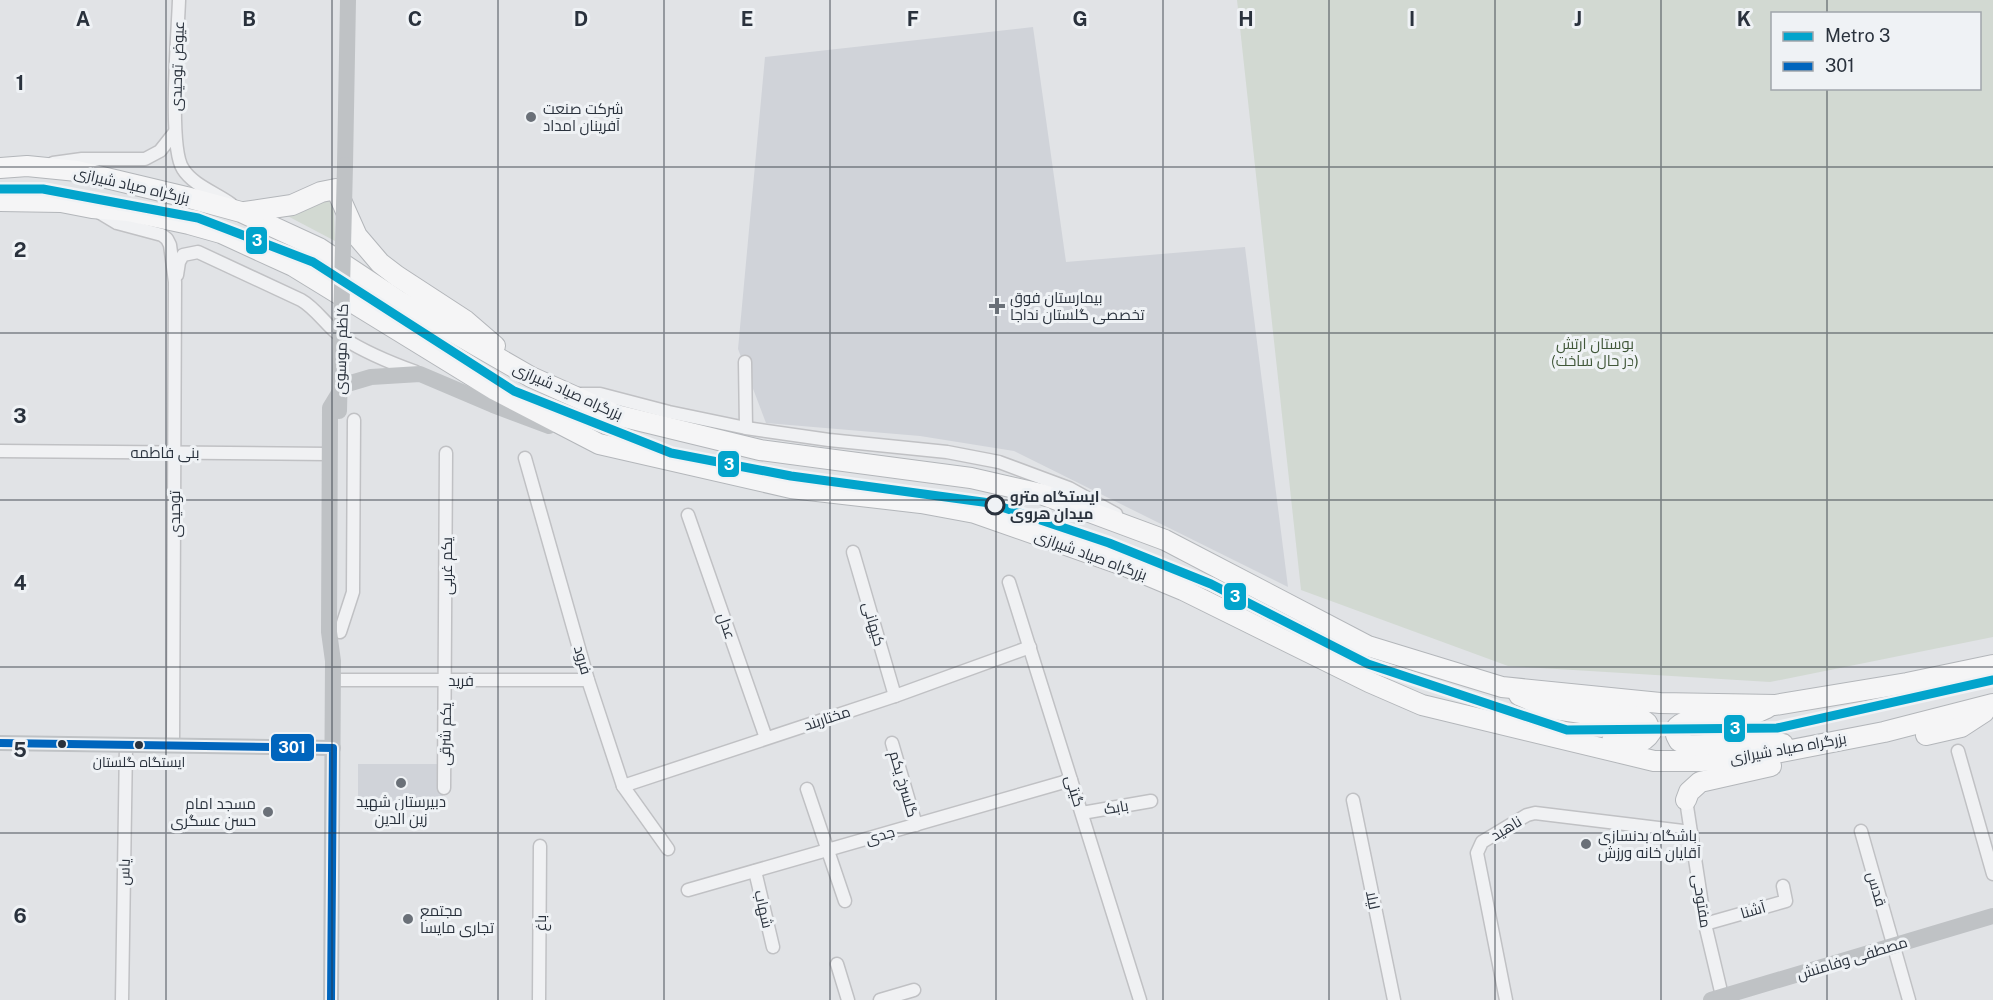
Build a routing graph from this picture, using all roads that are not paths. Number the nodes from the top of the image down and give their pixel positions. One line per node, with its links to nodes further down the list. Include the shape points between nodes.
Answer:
1 (179, 0): 3 (street, عیوض توحیدی)
2 (348, 0): 14 (main road, کاظم موسوی, bridge)
3 (175, 132): 4 (street, via 160,151 145,159 82,159); 8 (street, عیوض توحیدی, via 181,166 186,173)
4 (27, 166): 5 (highway, بزرگراه صیاد شیرازی); 8 (highway, بزرگراه صیاد شیرازی, via 77,171)
5 (0, 168)
6 (0, 201): 7 (highway, بزرگراه صیاد شیرازی, via 61,202)
7 (93, 208): 9 (street, via 117,223 167,239); 17 (highway, بزرگراه صیاد شیرازی, via 189,224 256,248 293,266 495,390)
8 (241, 212): 12 (highway, بزرگراه صیاد شیرازی, via 319,248 399,301); 12 (highway, via 292,206 336,189 357,236 380,262 466,321)
9 (175, 282): 11 (street, via 183,255 198,252 301,300 342,337 377,357); 19 (street, توحیدی)
10 (745, 362): 16 (street)
11 (420, 374): 14 (main road, via 371,377 344,386); 17 (main road)
12 (531, 377): 13 (highway, بزرگراه صیاد شیرازی)
13 (569, 394): 16 (street, via 600,394); 24 (highway, بزرگراه صیاد شیرازی, via 616,415 760,450 971,478 1041,494)
14 (334, 410): 21 (main road, کاظم موسوی); 27 (main road, کاظم موسوی)
15 (354, 420): 27 (street, via 353,592)
16 (746, 428): 24 (street, via 999,462 1069,488)
17 (599, 444): 38 (highway, بزرگراه صیاد شیرازی, via 791,488 975,513 1183,590 1422,705)
18 (0, 451): 19 (street, بنی فاطمه)
19 (174, 452): 21 (street, بنی فاطمه); 43 (street, توحیدی)
20 (446, 453): 32 (street, یکم غربی)
21 (329, 454): 29 (main road, کاظم موسوی, via 329,632)
22 (525, 458): 33 (street, فرود)
23 (687, 514): 39 (street, عدل)
24 (1165, 540): 34 (highway, بزرگراه صیاد شیرازی, via 1368,646)
25 (853, 552): 35 (street, کیهانی)
26 (1009, 582): 28 (street, گیتی)
27 (340, 632): 29 (main road, کاظم موسوی)
28 (1030, 647): 35 (street, مختاربند); 47 (street, گیتی)
29 (333, 661): 31 (main road, کاظم موسوی)
30 (1993, 664): 36 (highway, بزرگراه صیاد شیرازی)
31 (333, 680): 32 (street, فرید); 45 (main road, کاظم موسوی)
32 (446, 680): 33 (street, فرید); 49 (street, یکم شرقی)
33 (588, 680): 48 (street, فرود)
34 (1502, 687): 36 (highway, بزرگراه صیاد شیرازی, via 1660,702); 38 (highway, via 1548,708 1639,717 1651,732 1647,739 1634,743)
35 (895, 696): 39 (street, مختاربند)
36 (1775, 705): 44 (highway, via 1737,719 1683,722 1676,735 1689,746 1753,742)
37 (1993, 706): 44 (highway, بزرگراه صیاد شیرازی, via 1884,732); 52 (highway, via 1961,727 1707,779 1694,786)
38 (1529, 732): 44 (highway, بزرگراه صیاد شیرازی, via 1654,761 1750,758)
39 (766, 738): 48 (street, مختاربند)
40 (0, 743): 42 (main road)
41 (892, 743): 55 (street, گلسرخ یکم)
42 (126, 745): 43 (main road); 73 (street, یاس)
43 (173, 745): 45 (main road)
44 (1807, 745)
45 (333, 748): 74 (main road, کاظم موسوی)
46 (1958, 751): 62 (street)
47 (1071, 780): 54 (street, گیتی); 55 (street, جدی)
48 (623, 786): 59 (street, فرود)
49 (444, 788)
50 (807, 789): 60 (street)
51 (1353, 800): 79 (street, لیلا)
52 (1686, 800): 57 (street, مفتوحی)
53 (1151, 801): 54 (street, بابک)
54 (1082, 813): 78 (street, گیتی)
55 (916, 825): 60 (street, جدی)
56 (1861, 831): 68 (street, قدس)
57 (1691, 832): 67 (street, مفتوحی); 80 (street, ناهید, via 1535,813 1482,842 1477,853)
58 (540, 846): 75 (street, باغ)
59 (669, 849)
60 (827, 850): 61 (street, جدی); 65 (street)
61 (755, 871): 64 (street, جدی); 69 (street, شهاب)
62 (1993, 874)
63 (1783, 886): 67 (street, آشنا, via 1786,901)
64 (688, 890)
65 (845, 902)
66 (1993, 916): 68 (main road, مصطفی وفامنش)
67 (1705, 924): 72 (street, مفتوحی)
68 (1893, 946): 72 (main road, مصطفی وفامنش); 81 (street)
69 (773, 947)
70 (837, 964): 76 (street)
71 (914, 990): 77 (street)
72 (1719, 999)
73 (122, 1000)
74 (331, 1000)
75 (539, 1000)
76 (848, 1000)
77 (880, 1000)
78 (1140, 1000)
79 (1394, 1000)
80 (1506, 1000)
81 (1909, 1000)

